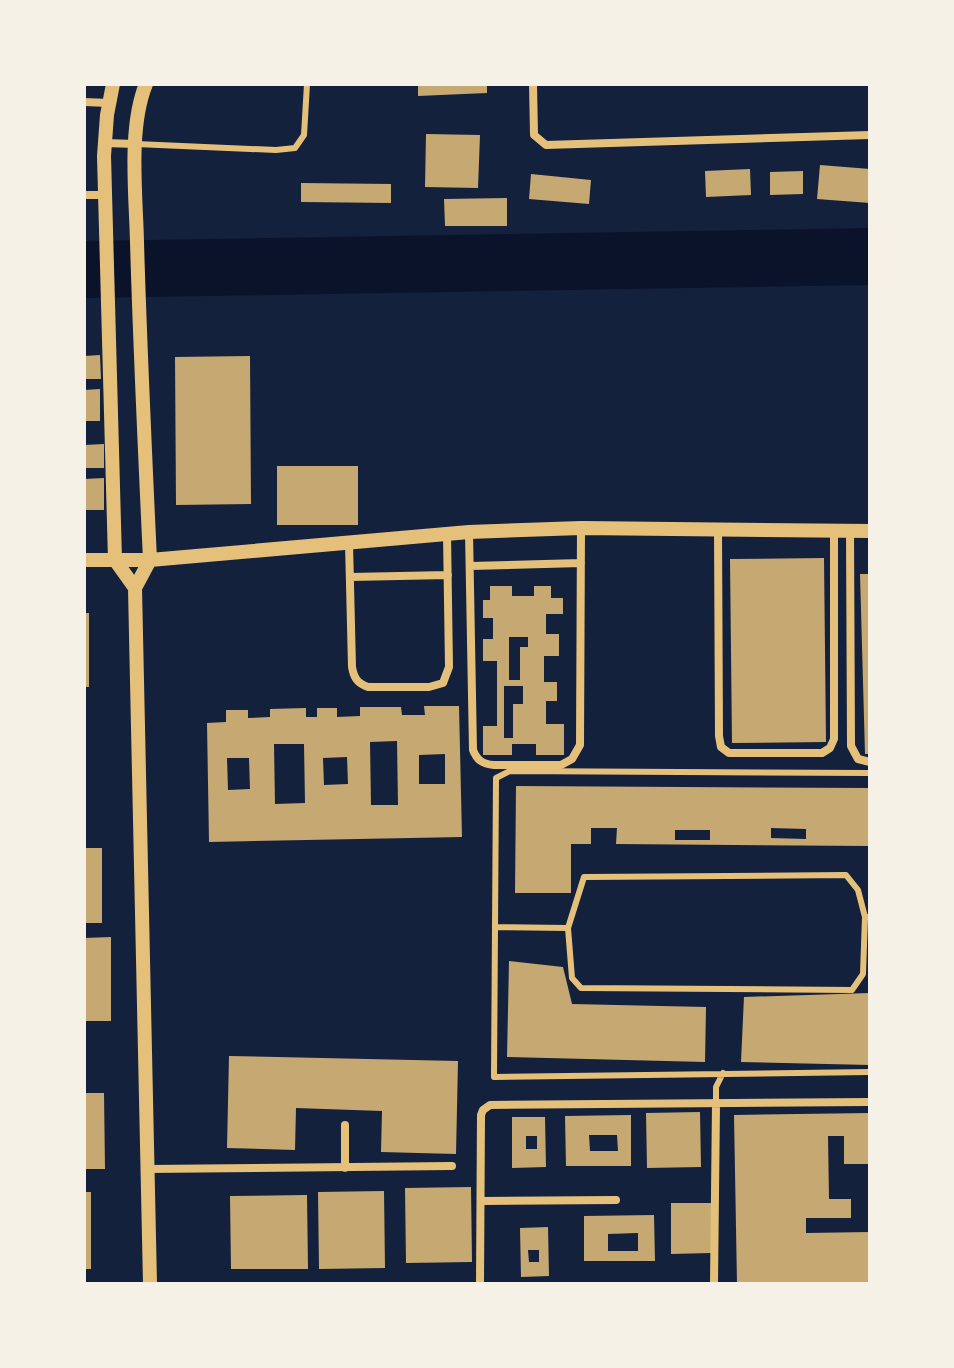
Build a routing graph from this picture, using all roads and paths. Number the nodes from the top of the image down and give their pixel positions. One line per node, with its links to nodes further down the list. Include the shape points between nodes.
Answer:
1 (113, 84): 6 (street)
2 (146, 84): 9 (street)
3 (307, 84): 9 (lane, via 304,135 295,148)
4 (533, 84): 7 (street, via 534,135 546,145)
5 (84, 102): 6 (street)
6 (109, 103): 8 (street)
7 (870, 135)
8 (105, 143): 9 (street); 11 (street)
9 (136, 144): 22 (street)
10 (84, 195): 11 (street)
11 (105, 195): 21 (street)
12 (581, 528): 13 (street); 17 (street); 23 (street)
13 (718, 529): 14 (street); 14 (street, via 719,736 729,753 822,753 830,748)
14 (834, 530): 15 (street)
15 (850, 530): 16 (street); 28 (street, via 851,746 858,759)
16 (870, 531)
17 (469, 532): 18 (street); 24 (street)
18 (447, 534): 19 (street); 25 (street)
19 (349, 543): 22 (street); 26 (street)
20 (84, 560): 21 (street)
21 (115, 560): 22 (street); 27 (street)
22 (150, 560): 27 (street)
23 (581, 563): 24 (street); 24 (street, via 580,745 561,765 494,765 476,758)
24 (470, 566)
25 (448, 575): 26 (street); 26 (street, via 449,667 443,683 429,687 368,687 354,678)
26 (350, 577)
27 (135, 588): 40 (street)
28 (870, 762)
29 (870, 773): 31 (lane, via 510,771 496,778)
30 (868, 917): 32 (lane, via 846,875 584,877); 32 (lane, via 863,974 852,990 581,988 572,978)
31 (495, 927): 32 (lane); 34 (lane, via 494,1077)
32 (568, 928)
33 (870, 1072): 34 (lane)
34 (723, 1073): 36 (lane)
35 (870, 1102): 36 (street)
36 (716, 1104): 42 (street, via 490,1105 481,1115); 45 (street)
37 (345, 1125): 39 (street)
38 (452, 1166): 39 (street)
39 (345, 1168): 40 (street)
40 (147, 1169): 43 (street)
41 (616, 1200): 42 (street)
42 (481, 1201): 44 (street)
43 (150, 1284)
44 (480, 1284)
45 (714, 1284)

